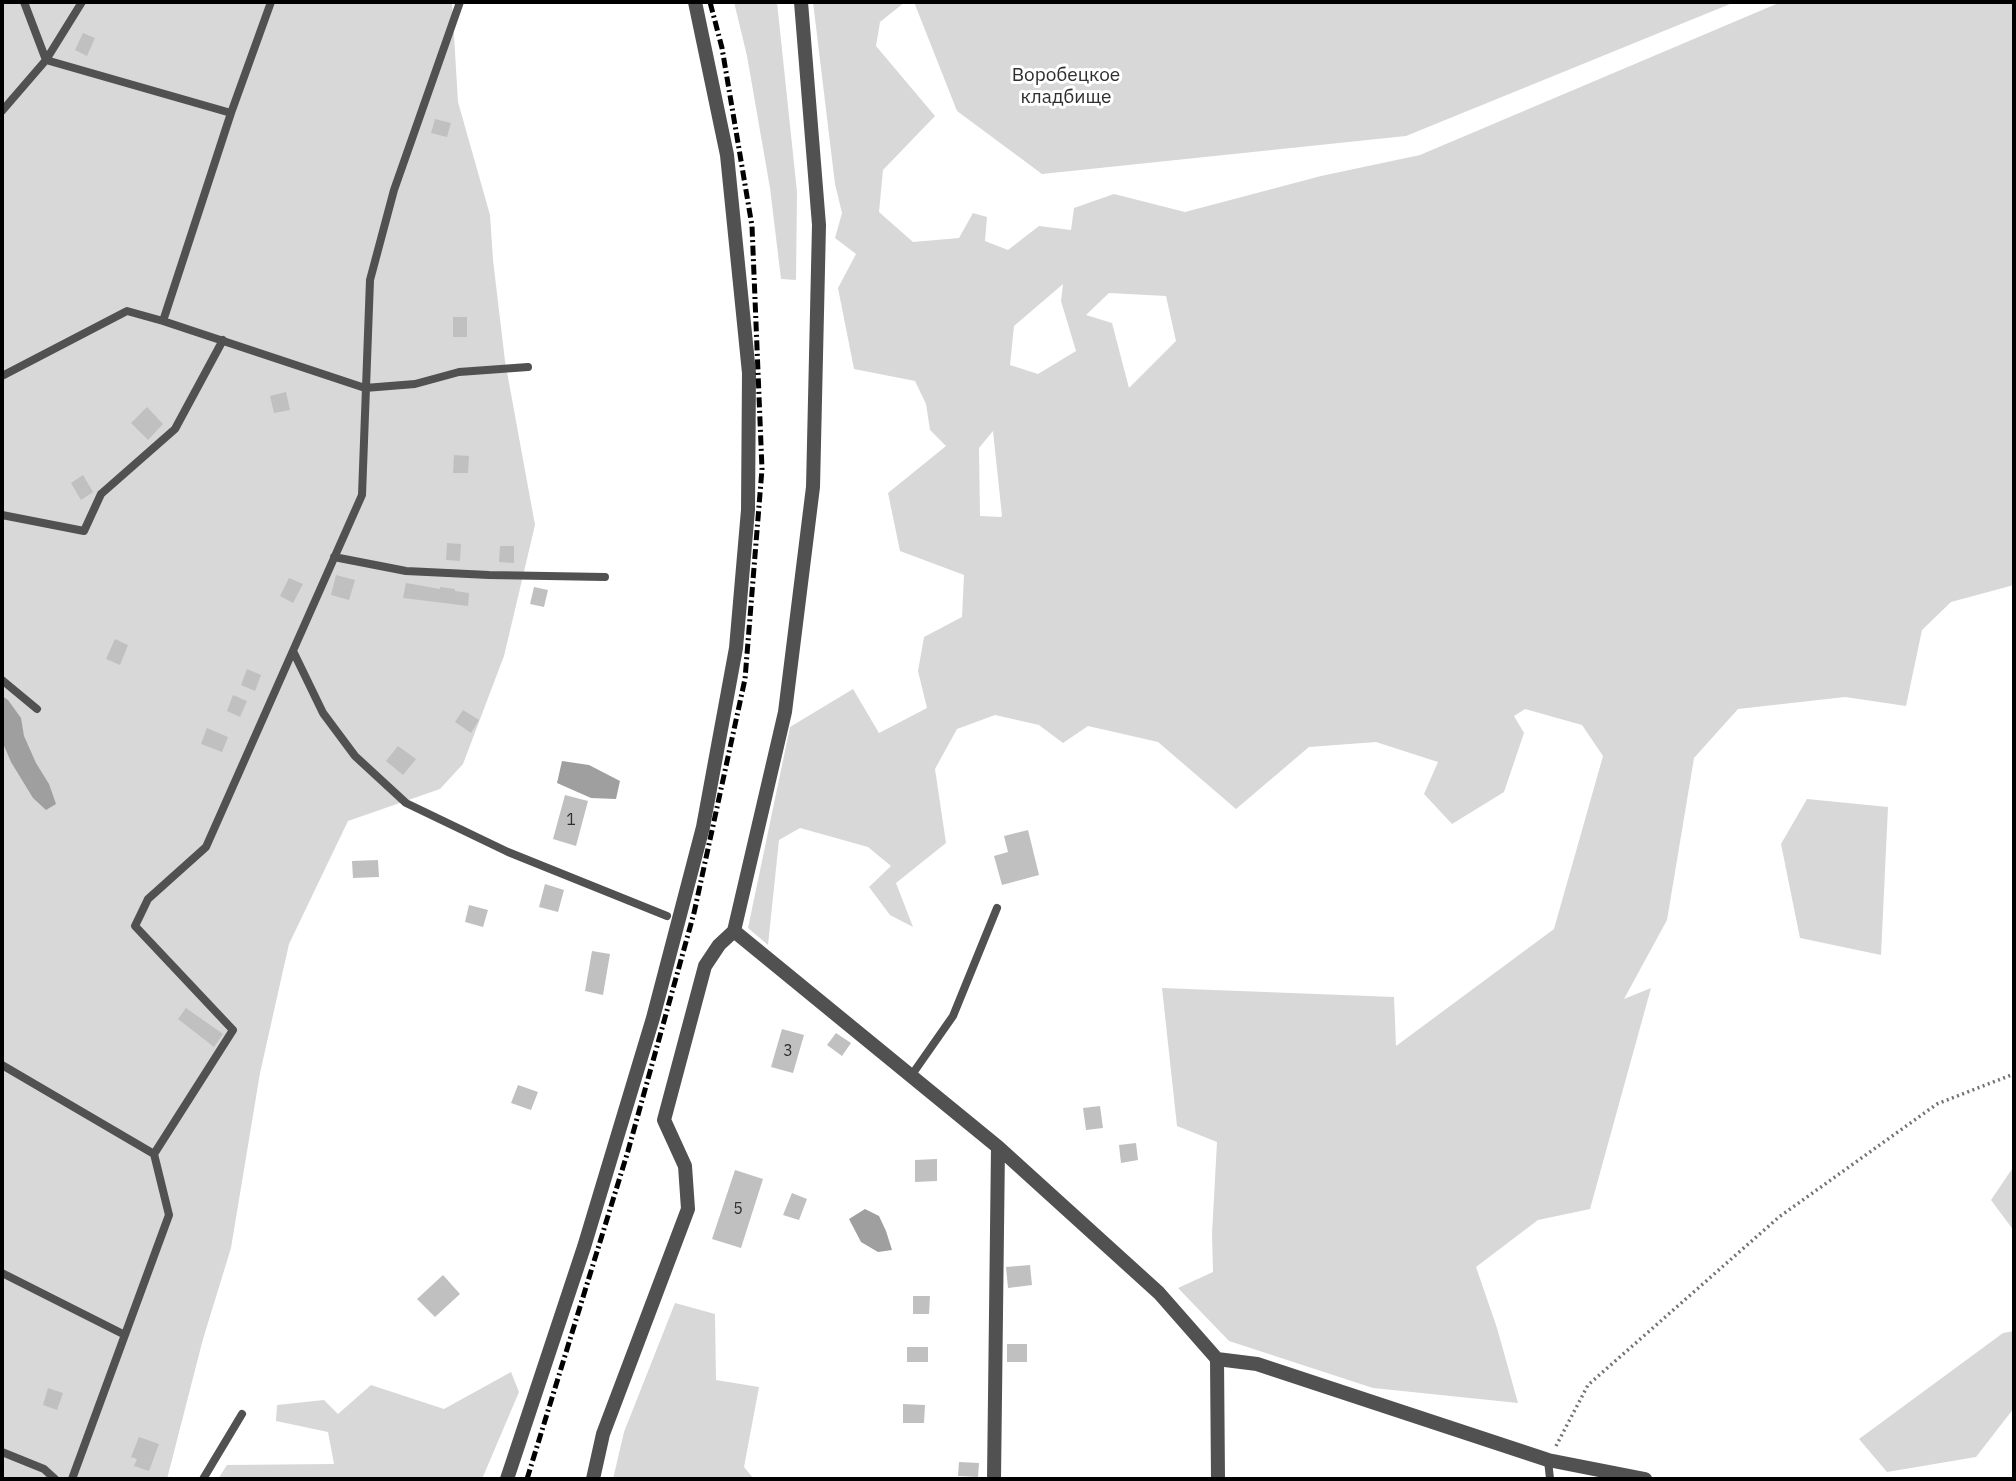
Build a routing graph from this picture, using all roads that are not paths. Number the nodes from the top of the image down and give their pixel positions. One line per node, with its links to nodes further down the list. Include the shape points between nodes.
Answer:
1 (24, 2): 7 (lane)
2 (82, 2): 7 (lane)
3 (271, 2): 9 (lane)
4 (460, 2): 14 (lane, via 394,190 370,280)
5 (695, 2): 37 (street, via 727,155 749,373 748,510 736,648 703,827 653,1018)
6 (801, 2): 23 (street, via 819,225 813,487 785,712)
7 (46, 60): 8 (lane); 9 (lane)
8 (2, 111)
9 (231, 113): 10 (lane)
10 (163, 321): 11 (lane); 13 (lane, via 127,311)
11 (223, 340): 14 (lane); 15 (lane, via 175,429 101,494 84,531)
12 (528, 367): 14 (lane)
13 (2, 376)
14 (365, 387): 16 (lane, via 362,495)
15 (2, 515)
16 (334, 557): 17 (lane, via 406,571); 18 (lane)
17 (605, 577)
18 (293, 651): 22 (lane, via 323,713 355,756 406,803 508,852); 27 (lane, via 205,847 148,899 135,926 233,1030)
19 (2, 680): 20 (lane)
20 (37, 709)
21 (997, 908): 25 (lane, via 953,1016)
22 (667, 916)
23 (734, 931): 25 (street); 38 (street, via 705,966 664,1120 685,1166 688,1209 603,1434)
24 (2, 1065): 27 (lane)
25 (911, 1076): 26 (street)
26 (998, 1147): 30 (street, via 1160,1293); 39 (street)
27 (154, 1154): 29 (lane, via 169,1215)
28 (2, 1273): 29 (lane)
29 (125, 1335): 35 (lane)
30 (1217, 1359): 33 (street, via 1257,1364); 40 (street)
31 (242, 1415): 36 (lane)
32 (2, 1452): 34 (lane, via 44,1469)
33 (1548, 1460): 41 (lane); 42 (street)
34 (55, 1479)
35 (72, 1479)
36 (203, 1479)
37 (507, 1479)
38 (593, 1479)
39 (994, 1479)
40 (1218, 1479)
41 (1550, 1479)
42 (1645, 1479)

